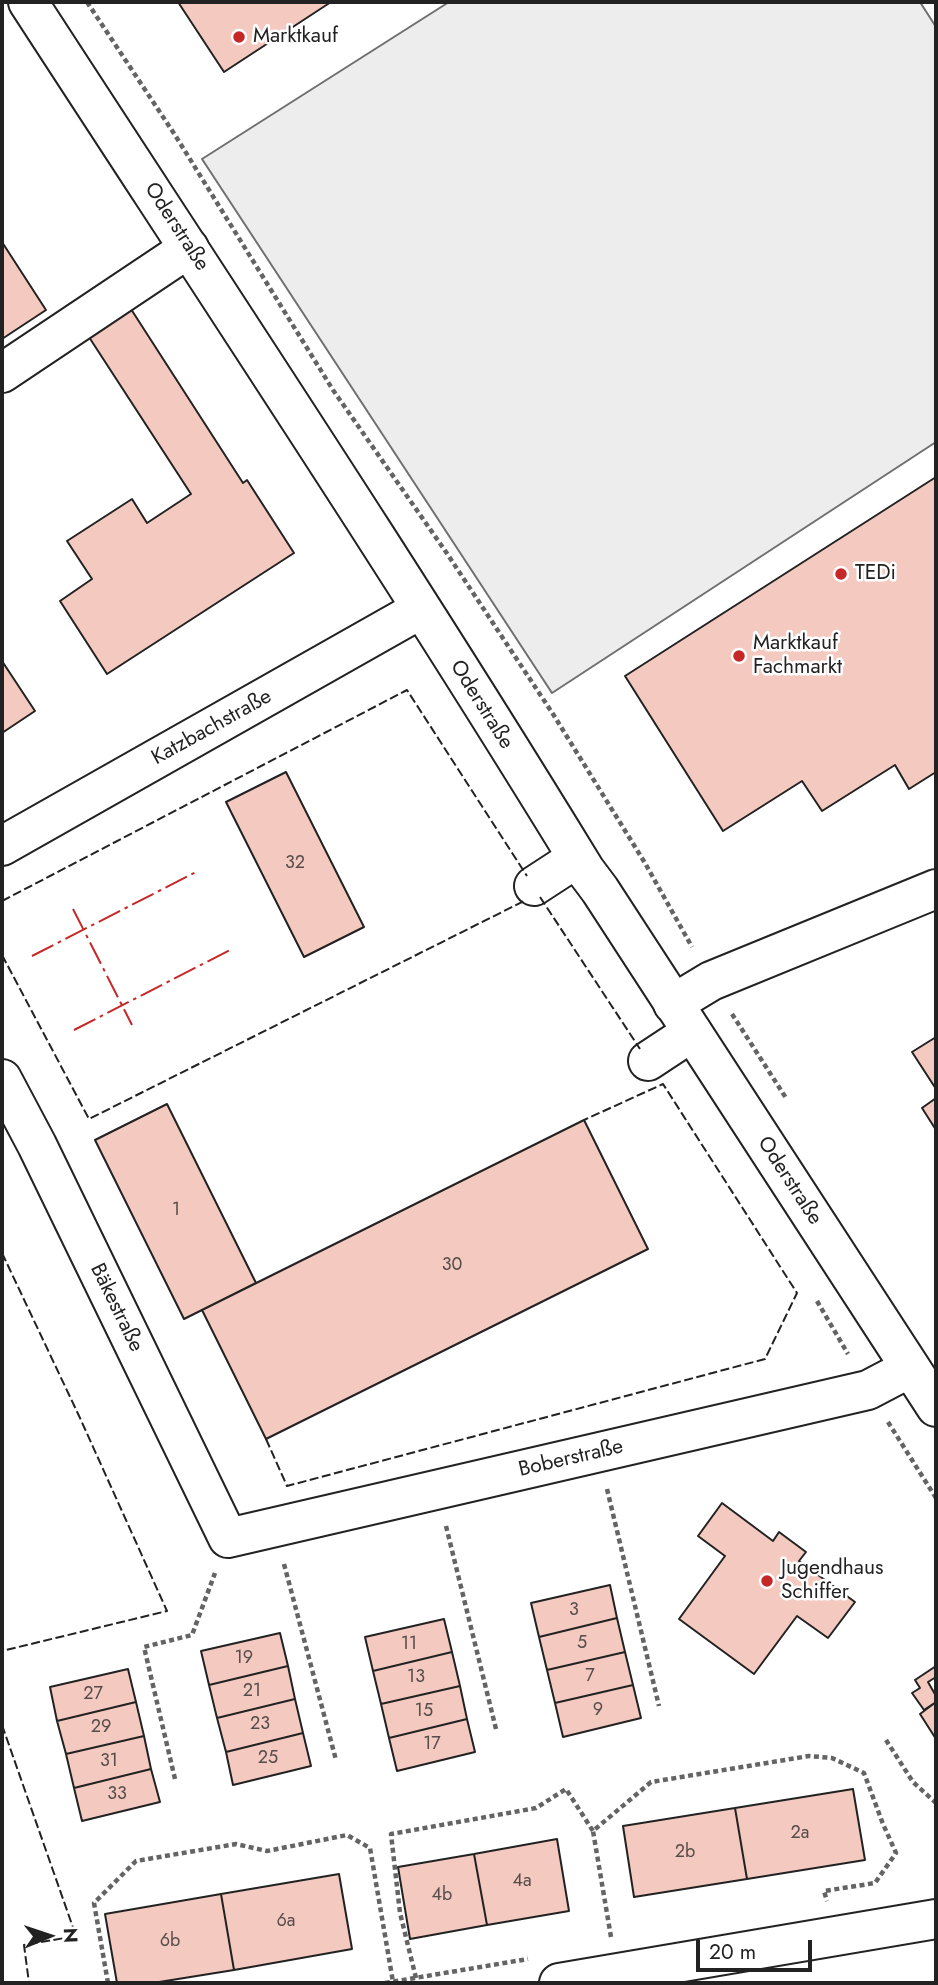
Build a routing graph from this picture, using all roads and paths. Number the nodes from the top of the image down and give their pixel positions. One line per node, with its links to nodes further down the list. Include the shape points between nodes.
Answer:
1 (28, 2): 5 (street, Oderstraße)
2 (87, 2): 3 (path)
3 (103, 26): 4 (path); 12 (path, via 333,390 553,714)
4 (93, 33)
5 (189, 248): 6 (street); 7 (street, Oderstraße)
6 (2, 373)
7 (421, 609): 8 (street, Katzbachstraße); 9 (street, Oderstraße)
8 (2, 846)
9 (577, 858): 10 (street); 13 (street, Oderstraße)
10 (534, 886)
11 (936, 889): 12 (street)
12 (711, 981): 13 (street); 16 (path)
13 (683, 1018): 14 (street); 17 (street, Oderstraße)
14 (648, 1061)
15 (2, 1079): 22 (street, Bäkestraße)
16 (790, 1105)
17 (910, 1368): 18 (street, Oderstraße); 19 (street, Boberstraße, via 868,1390)
18 (936, 1407)
19 (599, 1452): 20 (street, Boberstraße); 23 (path)
20 (437, 1490): 21 (street, Boberstraße); 24 (path)
21 (275, 1527): 22 (street, Boberstraße); 26 (path)
22 (228, 1538): 27 (path, via 192,1635 144,1647)
23 (659, 1706)
24 (496, 1729)
25 (886, 1740): 28 (path, via 913,1782)
26 (336, 1760)
27 (175, 1779)
28 (936, 1802)
29 (593, 1831): 30 (path, via 652,1782 809,1756 832,1758 864,1773 896,1853 874,1882 824,1891); 32 (path); 33 (path, via 566,1789 536,1808 391,1834 400,1913)
30 (828, 1908)
31 (936, 1919): 36 (street)
32 (612, 1945)
33 (416, 1978)
34 (393, 1982): 35 (path, via 370,1848 347,1835 267,1851 236,1844 136,1861 94,1903)
35 (108, 1983)
36 (559, 1983)

